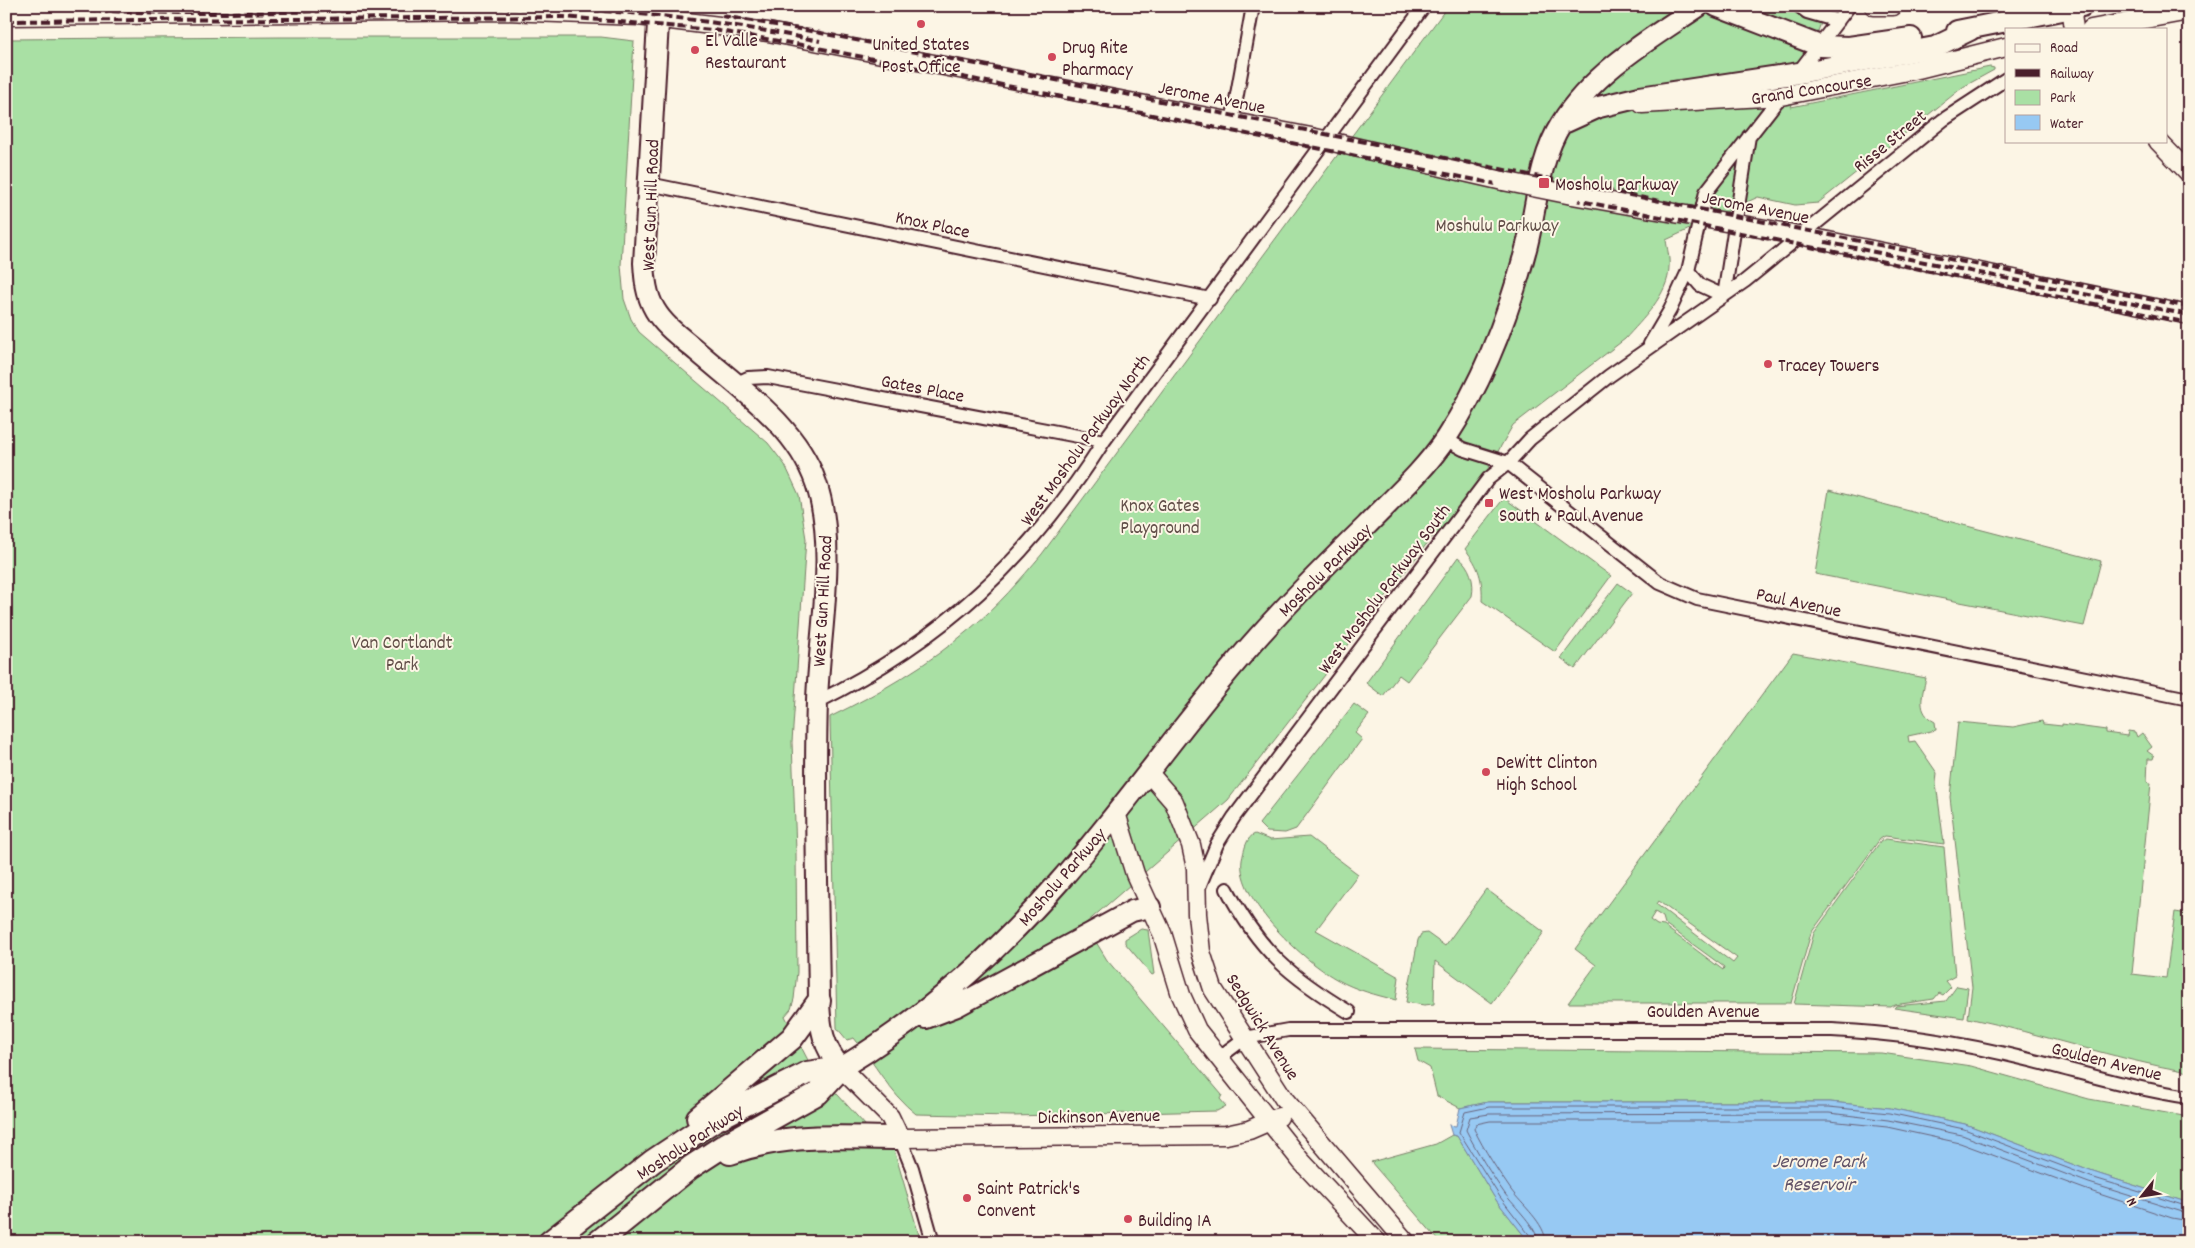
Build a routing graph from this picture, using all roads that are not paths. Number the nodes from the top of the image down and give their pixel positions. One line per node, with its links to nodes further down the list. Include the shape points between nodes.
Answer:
1 (1253, 6): 26 (street)
2 (1424, 6): 29 (street, West Mosholu Parkway North)
3 (1699, 6): 27 (main road, Mosholu Parkway, via 1600,78)
4 (1716, 6): 20 (main road, Grand Concourse)
5 (1799, 6): 14 (street, via 1807,12)
6 (1849, 6): 14 (street, West Mosholu Parkway South)
7 (1874, 6): 8 (main road)
8 (1893, 6)
9 (2075, 7): 16 (main road); 19 (main road, Grand Concourse)
10 (217, 10): 12 (main road, Jerome Avenue); 13 (main road, Jerome Avenue)
11 (2189, 11): 15 (main road)
12 (658, 12): 26 (main road, Jerome Avenue); 32 (main road, West Gun Hill Road)
13 (6, 16)
14 (1838, 21): 20 (street, West Mosholu Parkway South)
15 (2134, 21): 17 (main road); 18 (street)
16 (2074, 28)
17 (2096, 28)
18 (2117, 28)
19 (1970, 30): 20 (main road, Grand Concourse, via 1849,47); 22 (main road, Grand Concourse, via 1935,47)
20 (1820, 46): 22 (street, West Mosholu Parkway South)
21 (2005, 46): 24 (main road, Grand Concourse, via 1918,69)
22 (1798, 73): 24 (street, West Mosholu Parkway South); 25 (main road, Grand Concourse)
23 (2005, 80): 35 (street, Risse Street, via 1943,120)
24 (1781, 96): 25 (main road, Grand Concourse); 28 (street, West Mosholu Parkway South)
25 (1612, 103): 27 (main road, Grand Concourse, via 1589,110)
26 (1232, 122): 29 (main road, Jerome Avenue)
27 (1560, 125): 42 (main road, Mosholu Parkway, via 1548,152 1529,240 1505,314 1471,393)
28 (1750, 134): 33 (street, West Mosholu Parkway South, via 1706,192); 34 (street)
29 (1326, 141): 33 (main road, Jerome Avenue, bridge, via 1503,181); 38 (street, West Mosholu Parkway North)
30 (2159, 142): 31 (main road)
31 (2189, 173)
32 (649, 184): 38 (street, Knox Place); 41 (main road, West Gun Hill Road, via 644,262 651,302 668,326)
33 (1699, 217): 34 (main road, Jerome Avenue); 36 (street, West Mosholu Parkway South)
34 (1736, 224): 35 (main road, Jerome Avenue); 37 (street)
35 (1799, 236): 37 (street, West Mosholu Parkway South); 39 (main road, Jerome Avenue)
36 (1688, 271): 37 (street, via 1700,285); 40 (street, West Mosholu Parkway South)
37 (1724, 296): 40 (street, West Mosholu Parkway South)
38 (1210, 299): 43 (street, West Mosholu Parkway North)
39 (2189, 315)
40 (1647, 348): 44 (street, West Mosholu Parkway South, via 1530,439)
41 (735, 384): 43 (street, Gates Place, via 748,378 768,377); 46 (main road, West Gun Hill Road, via 782,428 797,447 810,470 823,511 826,551)
42 (1445, 439): 44 (street, Paul Avenue, via 1462,449); 47 (main road, Mosholu Parkway, via 1404,487 1262,633)
43 (1104, 441): 46 (street, West Mosholu Parkway North, via 1054,515 990,585 956,615 896,658)
44 (1508, 463): 45 (street, Paul Avenue, via 1660,582 1697,599); 50 (street, West Mosholu Parkway South, via 1488,479 1244,803 1217,844)
45 (2189, 699)
46 (817, 702): 52 (main road, West Gun Hill Road)
47 (1148, 772): 48 (main road, Mosholu Parkway); 50 (main road, Sedgwick Avenue, via 1174,802 1183,821 1194,856)
48 (1116, 813): 51 (main road, via 1132,867); 54 (main road, Mosholu Parkway, via 1037,906 944,996)
49 (1227, 889): 53 (street, via 1256,937 1277,961 1305,986)
50 (1197, 892): 55 (main road, Sedgwick Avenue, via 1198,926 1205,966 1213,988)
51 (1150, 907): 54 (main road, via 1122,916 957,1006); 56 (main road, via 1190,1018)
52 (819, 1001): 57 (main road, West Gun Hill Road, via 824,1042); 62 (highway, via 792,1038 700,1116)
53 (1349, 1012)
54 (907, 1025): 57 (main road, Mosholu Parkway)
55 (1245, 1038): 56 (street, Goulden Avenue); 58 (street, Goulden Avenue, via 1298,1029 1864,1032 1966,1045 2122,1084); 59 (main road, Sedgwick Avenue)
56 (1217, 1058): 60 (main road)
57 (841, 1068): 61 (main road, via 890,1117); 62 (highway, Mosholu Parkway, via 807,1073 734,1109); 63 (highway, Mosholu Parkway, via 818,1093 728,1142)
58 (2189, 1097)
59 (1293, 1110): 60 (main road, Dickinson Avenue); 68 (main road, Sedgwick Avenue)
60 (1268, 1122): 61 (main road, Dickinson Avenue, via 1226,1135); 67 (main road)
61 (900, 1138): 63 (highway, via 781,1139); 66 (street)
62 (674, 1145): 64 (highway, Mosholu Parkway)
63 (691, 1167): 65 (highway, Mosholu Parkway)
64 (550, 1242)
65 (598, 1242)
66 (933, 1242)
67 (1377, 1242)
68 (1406, 1242)

